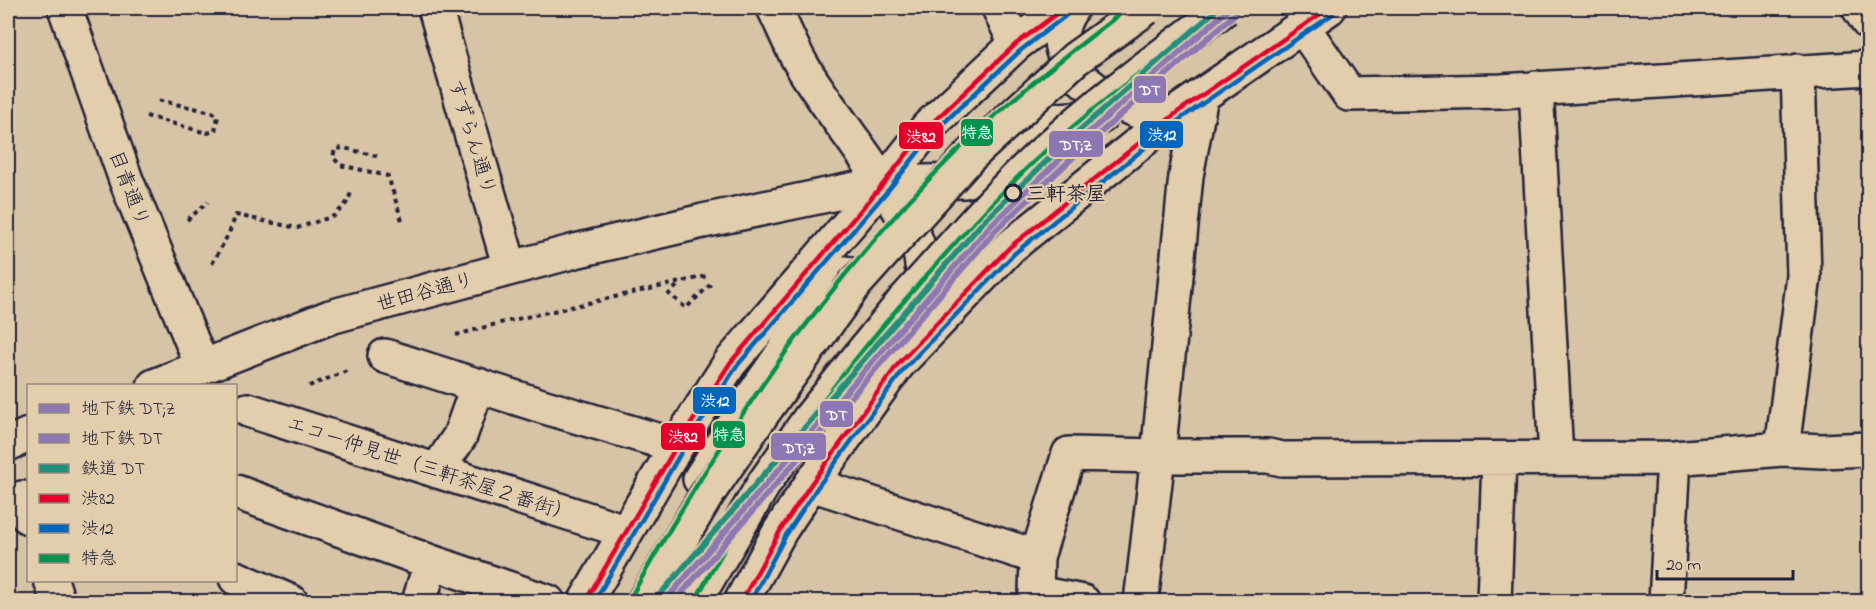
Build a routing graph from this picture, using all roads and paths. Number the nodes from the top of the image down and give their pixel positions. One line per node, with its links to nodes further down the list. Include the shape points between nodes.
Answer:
1 (64, 8): 34 (main road, 目青通り, via 126,180)
2 (435, 8): 29 (main road, すずらん通り)
3 (774, 8): 23 (main road, via 803,68)
4 (999, 8): 14 (main road)
5 (1064, 8): 14 (main road)
6 (1072, 8): 21 (main road, via 1064,19 1060,38 1075,72 1098,93)
7 (1128, 8): 61 (main road, via 1061,59 958,151 847,271 744,409)
8 (1146, 8): 62 (main road, bridge, via 1076,59 969,157 855,284 706,496)
9 (1225, 8): 63 (main road, bridge, via 1069,131 1006,189 904,301 810,418 765,482)
10 (1329, 8): 13 (main road)
11 (1859, 8): 12 (main road)
12 (1869, 22)
13 (1302, 26): 17 (main road, via 1349,94); 19 (main road)
14 (1016, 44): 23 (main road, via 928,127)
15 (1869, 68): 16 (main road)
16 (1798, 71): 17 (main road); 42 (main road, via 1804,276)
17 (1536, 88): 44 (main road)
18 (157, 100): 20 (path, via 212,112 218,116 215,131 207,133)
19 (1190, 104): 21 (main road, 世田谷通り); 33 (main road, via 1010,247); 43 (main road)
20 (139, 114)
21 (1146, 114): 23 (main road, 世田谷通り, via 1031,122 965,182)
22 (377, 156): 26 (path, via 344,148 335,149 333,157 340,165 388,176)
23 (884, 183): 29 (main road, 世田谷通り, via 703,220); 33 (main road, via 914,235 924,292 917,326); 60 (main road, via 730,363)
24 (352, 191): 28 (path, via 334,216 297,228 236,215)
25 (208, 202): 27 (path)
26 (403, 224)
27 (180, 226)
28 (212, 264)
29 (510, 268): 34 (main road, 世田谷通り, via 330,317)
30 (712, 283): 31 (path, via 686,308 669,294)
31 (677, 286)
32 (385, 356): 36 (main road)
33 (898, 364): 48 (main road)
34 (202, 366): 35 (main road, 世田谷通り)
35 (159, 384)
36 (478, 385): 39 (main road); 47 (main road, via 460,436)
37 (248, 410): 47 (main road, エコー仲見世（三軒茶屋２番街）)
38 (27, 435): 40 (main road)
39 (660, 441)
40 (8, 444)
41 (1869, 449): 42 (main road)
42 (1782, 450): 45 (main road)
43 (1158, 456): 46 (main road); 51 (main road, via 1070,454); 66 (main road)
44 (1556, 458): 45 (main road); 46 (main road)
45 (1674, 458): 68 (main road)
46 (1499, 459): 67 (main road)
47 (437, 471): 50 (main road, エコー仲見世（三軒茶屋２番街）)
48 (811, 484): 51 (main road); 64 (main road)
49 (237, 492): 52 (main road)
50 (612, 527)
51 (1037, 557): 55 (main road)
52 (431, 562): 58 (main road); 59 (main road)
53 (237, 578): 57 (main road)
54 (52, 582): 56 (main road)
55 (1035, 597): 65 (main road)
56 (58, 602)
57 (291, 602)
58 (419, 602)
59 (548, 602)
60 (585, 602)
61 (628, 602)
62 (644, 602)
63 (694, 602)
64 (741, 602)
65 (1083, 602)
66 (1141, 602)
67 (1494, 602)
68 (1666, 602)

